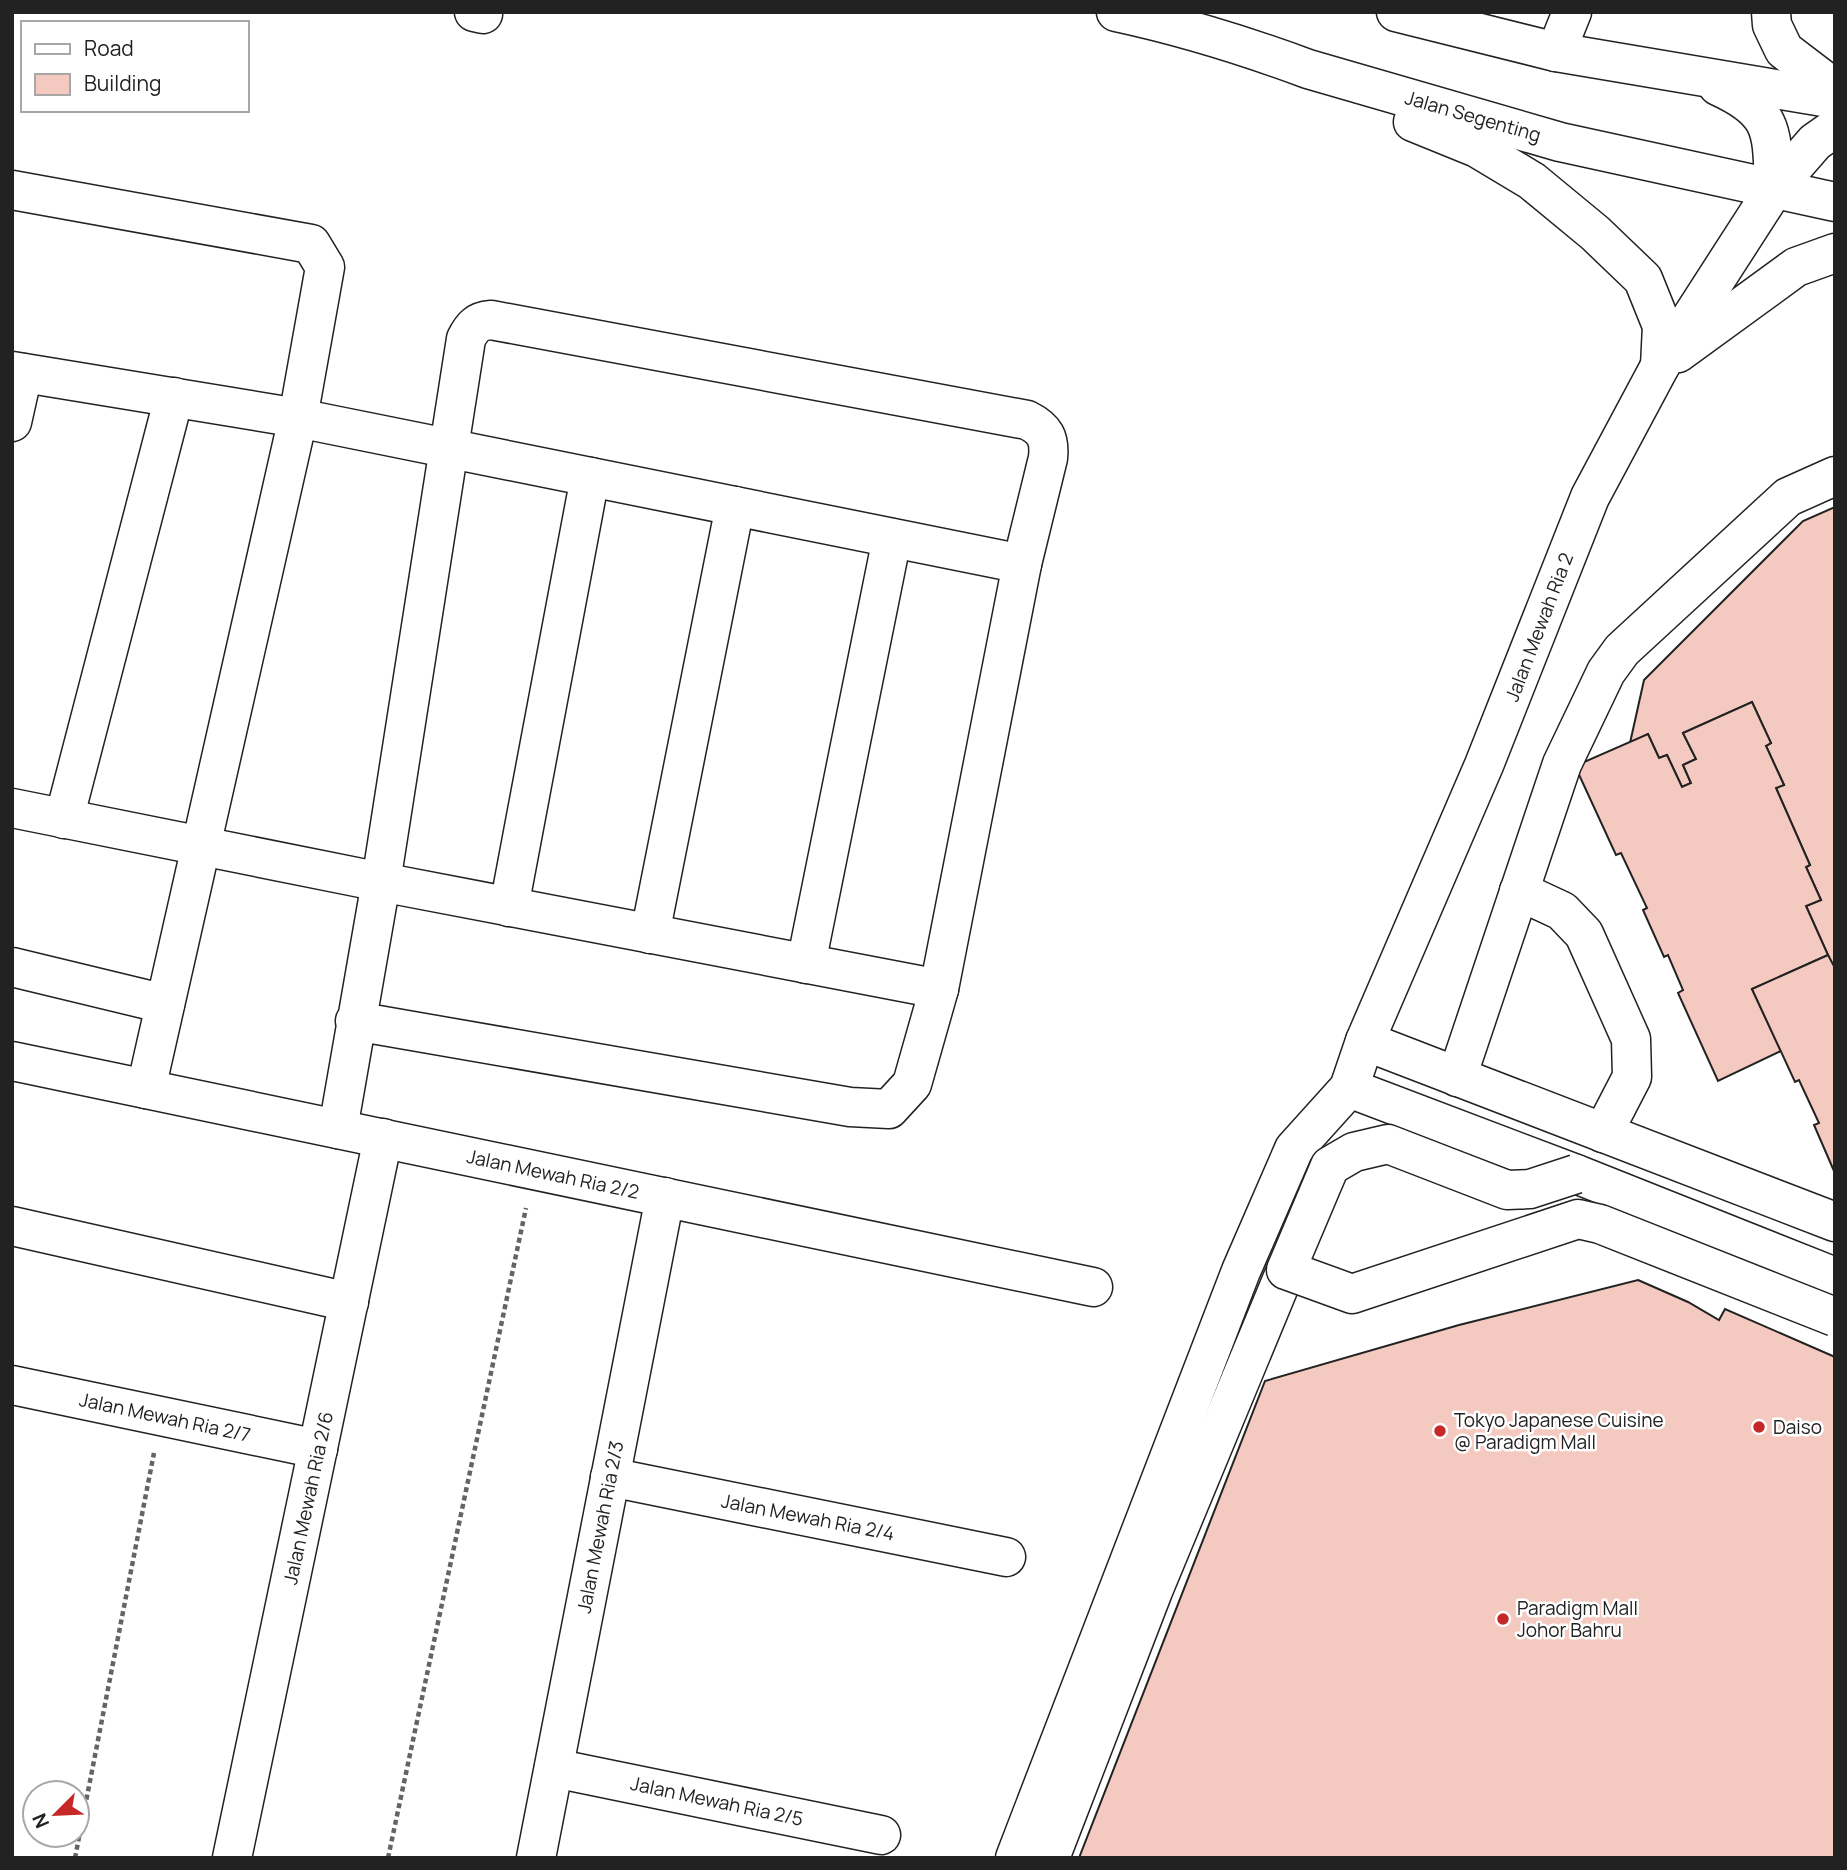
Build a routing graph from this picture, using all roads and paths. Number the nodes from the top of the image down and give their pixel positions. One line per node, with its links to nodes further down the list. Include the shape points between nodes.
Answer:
1 (1116, 12): 7 (street, Jalan Segenting)
2 (1200, 12): 7 (street)
3 (1396, 12): 6 (street)
4 (1572, 12): 6 (street)
5 (1771, 12): 10 (street, via 1784,50)
6 (1556, 52): 9 (street)
7 (1269, 55): 8 (street, Jalan Segenting)
8 (1308, 69): 13 (street, Jalan Segenting, via 1560,142); 17 (street, via 1328,88 1477,148 1532,181 1595,233 1643,279 1662,326)
9 (1700, 77): 11 (street); 13 (street, via 1742,97 1762,114 1772,144)
10 (1835, 89)
11 (1835, 99)
12 (1835, 128): 13 (street, Jalan Mewah Ria 2, via 1815,142)
13 (1774, 189): 15 (street, Jalan Segenting); 17 (street, Jalan Mewah Ria 2)
14 (12, 190): 20 (street, via 311,244 325,267)
15 (1835, 202)
16 (1835, 253): 17 (street, via 1796,267)
17 (1660, 366): 40 (street, Jalan Mewah Ria 2, via 1590,496 1484,765)
18 (18, 372): 19 (street); 21 (street)
19 (174, 397): 20 (street); 29 (street)
20 (298, 418): 22 (street); 30 (street)
21 (12, 422)
22 (449, 447): 23 (street); 27 (street, via 466,339 472,327 491,320 1027,420 1041,427 1049,442); 31 (street)
23 (590, 477): 25 (street); 33 (street)
24 (1835, 477): 32 (street, via 1788,497 1622,650 1606,672 1562,764)
25 (736, 506): 26 (street); 34 (street)
26 (892, 538): 27 (street); 35 (street)
27 (1022, 564): 37 (street)
28 (12, 808): 29 (street)
29 (64, 819): 30 (street)
30 (200, 846): 31 (street); 38 (street)
31 (381, 882): 33 (street); 39 (street)
32 (1519, 891): 42 (street); 46 (street, via 1562,911 1584,934 1632,1039 1632,1077)
33 (509, 907): 34 (street)
34 (650, 934): 35 (street)
35 (806, 964): 37 (street)
36 (12, 967): 38 (street)
37 (939, 989): 39 (street, via 912,1084 890,1109 850,1107)
38 (165, 1004): 44 (street)
39 (355, 1021): 45 (street)
40 (1365, 1041): 42 (street); 43 (street, Jalan Mewah Ria 2)
41 (12, 1061): 44 (street, Jalan Mewah Ria 2/2)
42 (1457, 1077): 46 (street)
43 (1349, 1088): 49 (street); 54 (street, via 1294,1149)
44 (146, 1089): 45 (street, Jalan Mewah Ria 2/2)
45 (338, 1129): 47 (street, Jalan Mewah Ria 2/2)
46 (1604, 1133): 52 (street)
47 (383, 1138): 48 (street, Jalan Mewah Ria 2/2); 58 (street, Jalan Mewah Ria 2/6)
48 (534, 1170): 51 (street, Jalan Mewah Ria 2/2); 69 (path)
49 (1576, 1174): 50 (street); 55 (street, bridge, via 1530,1189 1507,1190 1388,1144 1354,1152 1329,1166)
50 (1620, 1191): 54 (street, via 1357,1278); 56 (street)
51 (665, 1197): 57 (street, Jalan Mewah Ria 2/2); 63 (street, Jalan Mewah Ria 2/3)
52 (1835, 1222)
53 (12, 1226): 58 (street)
54 (1255, 1240): 71 (street)
55 (1286, 1270): 59 (street, bridge, via 1352,1294 1578,1219 1601,1224); 72 (street, via 1153,1591)
56 (1835, 1277)
57 (1093, 1287)
58 (349, 1302): 62 (street, Jalan Mewah Ria 2/6)
59 (1835, 1317)
60 (13, 1387): 61 (street, Jalan Mewah Ria 2/7)
61 (162, 1416): 62 (street, Jalan Mewah Ria 2/7); 67 (path)
62 (318, 1449): 68 (street, Jalan Mewah Ria 2/6)
63 (610, 1477): 64 (street, Jalan Mewah Ria 2/4); 65 (street, Jalan Mewah Ria 2/3)
64 (1006, 1557)
65 (554, 1768): 66 (street, Jalan Mewah Ria 2/5); 70 (street, Jalan Mewah Ria 2/3)
66 (881, 1835)
67 (75, 1858)
68 (232, 1858)
69 (388, 1858)
70 (536, 1858)
71 (1015, 1858)
72 (1050, 1858)

